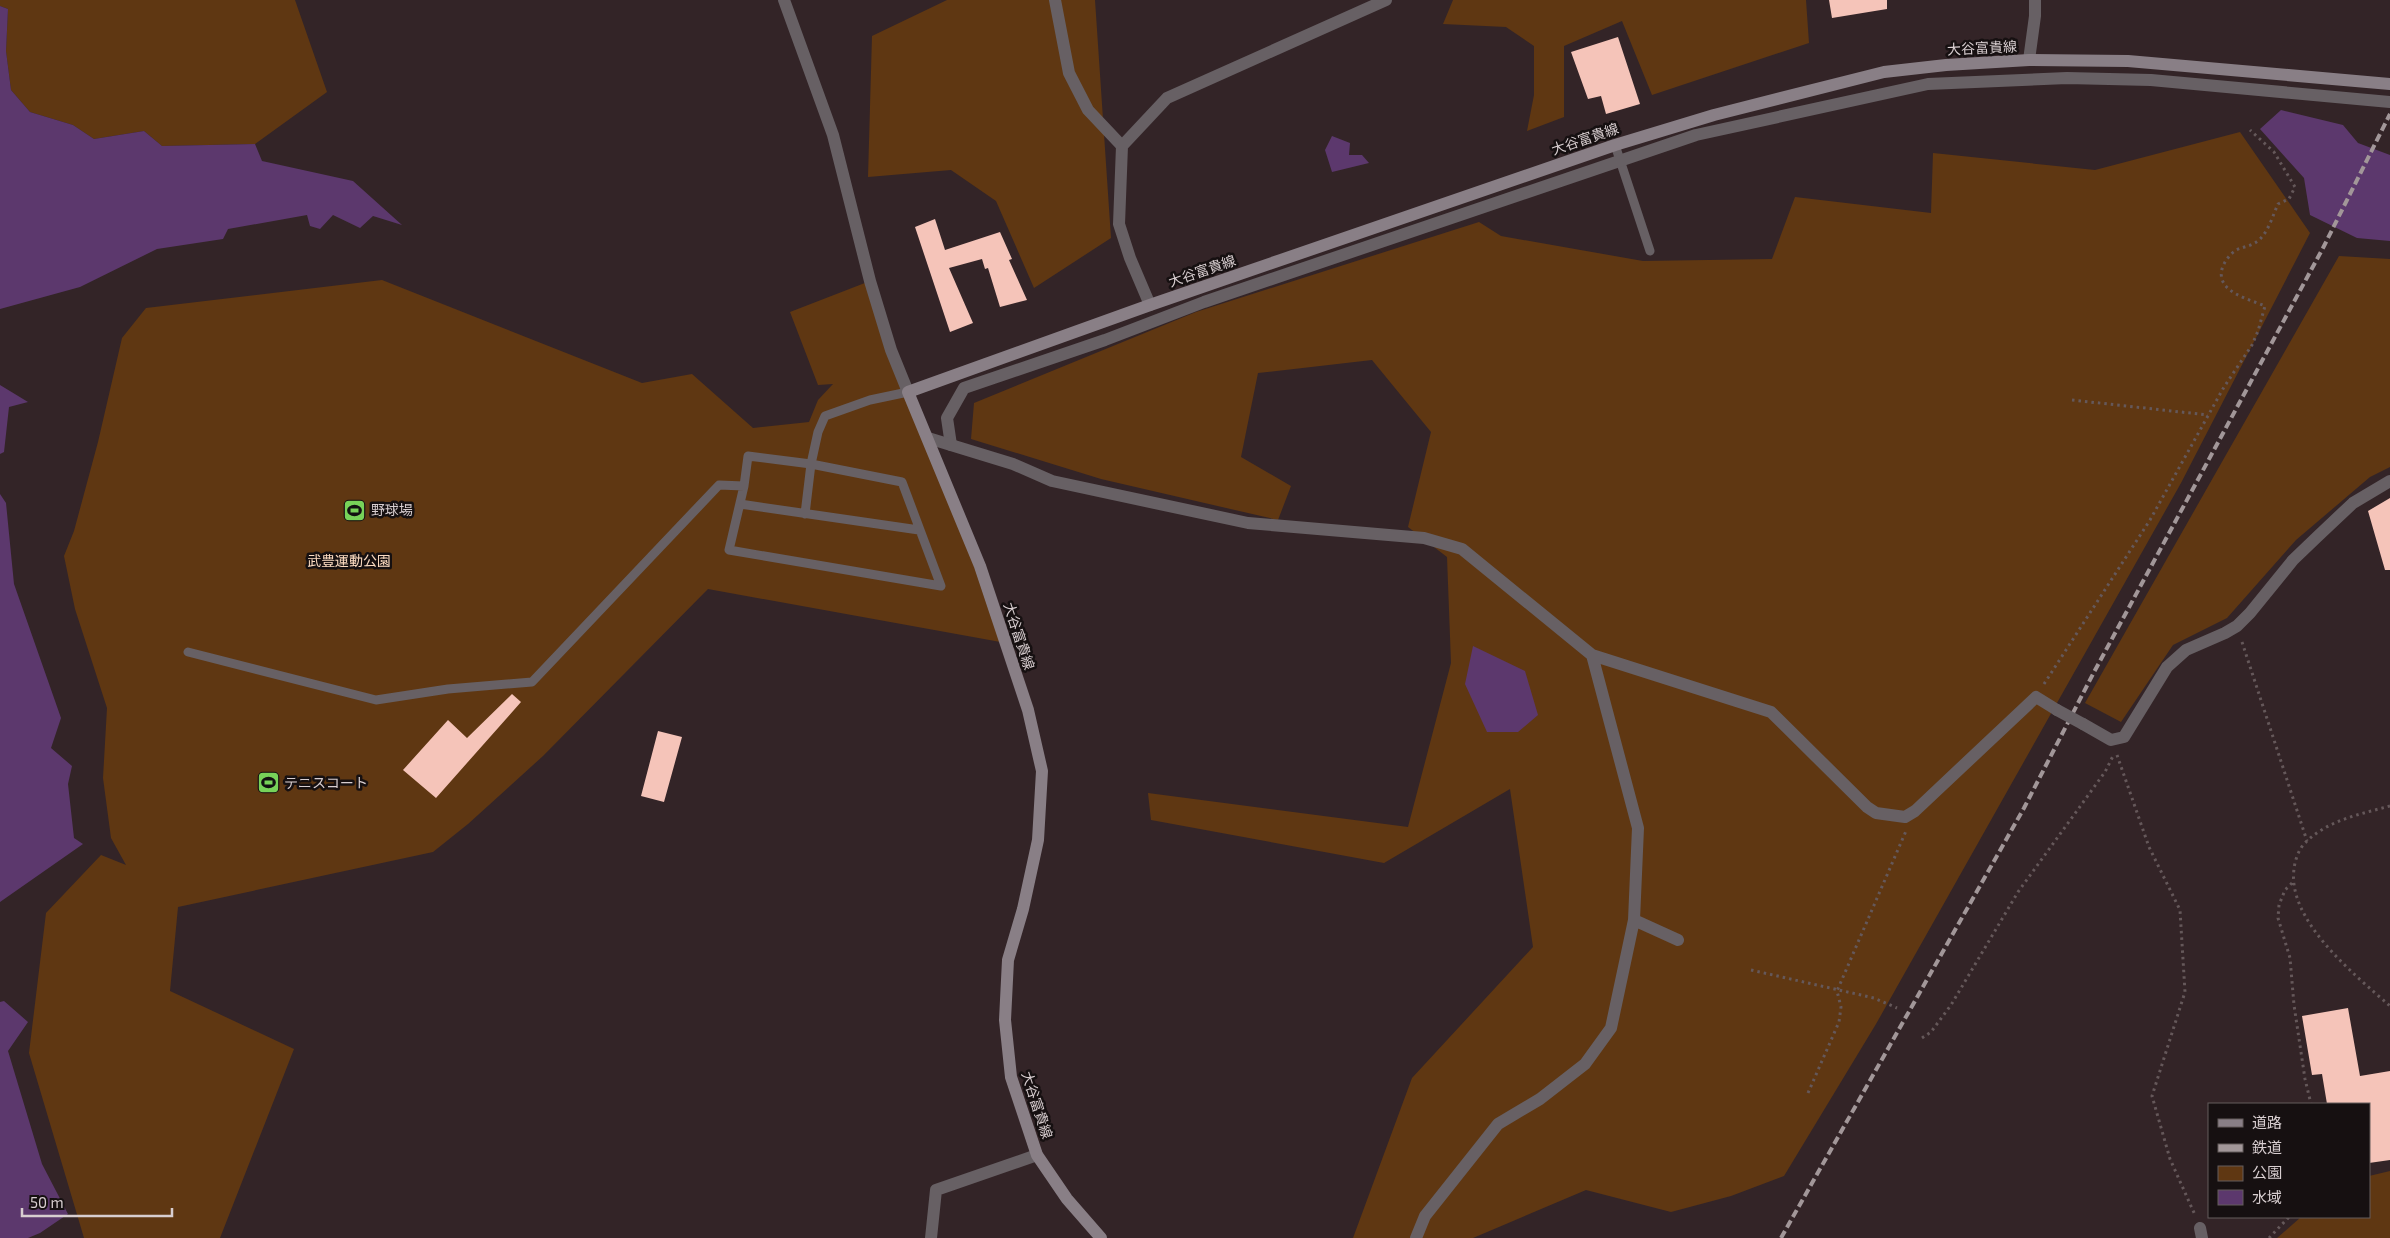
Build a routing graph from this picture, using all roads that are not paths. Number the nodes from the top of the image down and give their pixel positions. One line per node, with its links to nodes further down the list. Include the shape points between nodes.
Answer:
1 (784, 0): 13 (street, via 833,135 870,281)
2 (1055, 0): 9 (street, via 1069,73 1088,110)
3 (1386, 0): 9 (street, via 1167,98)
4 (2035, 0): 5 (street, via 2036,16)
5 (2029, 60): 6 (main road, 大谷富貴線, via 2128,61); 8 (main road, 大谷富貴線, via 1884,72 1714,114)
6 (2390, 84)
7 (2390, 102): 10 (street, via 2151,80 2067,78 1928,84 1696,135)
8 (1615, 145): 10 (lane); 12 (main road, 大谷富貴線)
9 (1122, 146): 12 (street, via 1119,224)
10 (1621, 161): 11 (lane); 15 (street, via 1213,299 964,388 947,418)
11 (1650, 251)
12 (1150, 305): 13 (main road, 大谷富貴線)
13 (908, 392): 14 (main road, 大谷富貴線); 16 (lane, via 870,400 824,416)
14 (928, 438): 15 (street); 26 (main road, 大谷富貴線, via 980,566 1028,710 1042,772 1038,840 1008,960 1005,1020 1011,1077)
15 (951, 445): 23 (street, via 1014,464 1052,482 1248,523 1424,538 1462,550)
16 (811, 464): 18 (lane, via 748,456); 20 (lane); 21 (lane, via 902,482)
17 (2390, 481): 23 (street, bridge, via 2353,503 2317,536 2236,626 2186,650 2167,667 2124,738 2111,740 2036,697 1908,816 1876,813 1771,712)
18 (744, 486): 19 (lane); 22 (lane, via 719,485 532,682 448,689 376,700)
19 (740, 504): 20 (lane); 21 (lane, via 729,550 941,586)
20 (805, 514): 21 (lane)
21 (919, 530)
22 (188, 652)
23 (1592, 655): 24 (street, via 1638,828)
24 (1634, 920): 25 (street); 29 (street, via 1611,1028 1584,1064 1540,1099 1498,1124 1426,1216)
25 (1678, 940)
26 (1038, 1155): 27 (street, via 936,1190); 28 (main road, 大谷富貴線, via 1067,1200)
27 (931, 1238)
28 (1101, 1238)
29 (1416, 1238)

